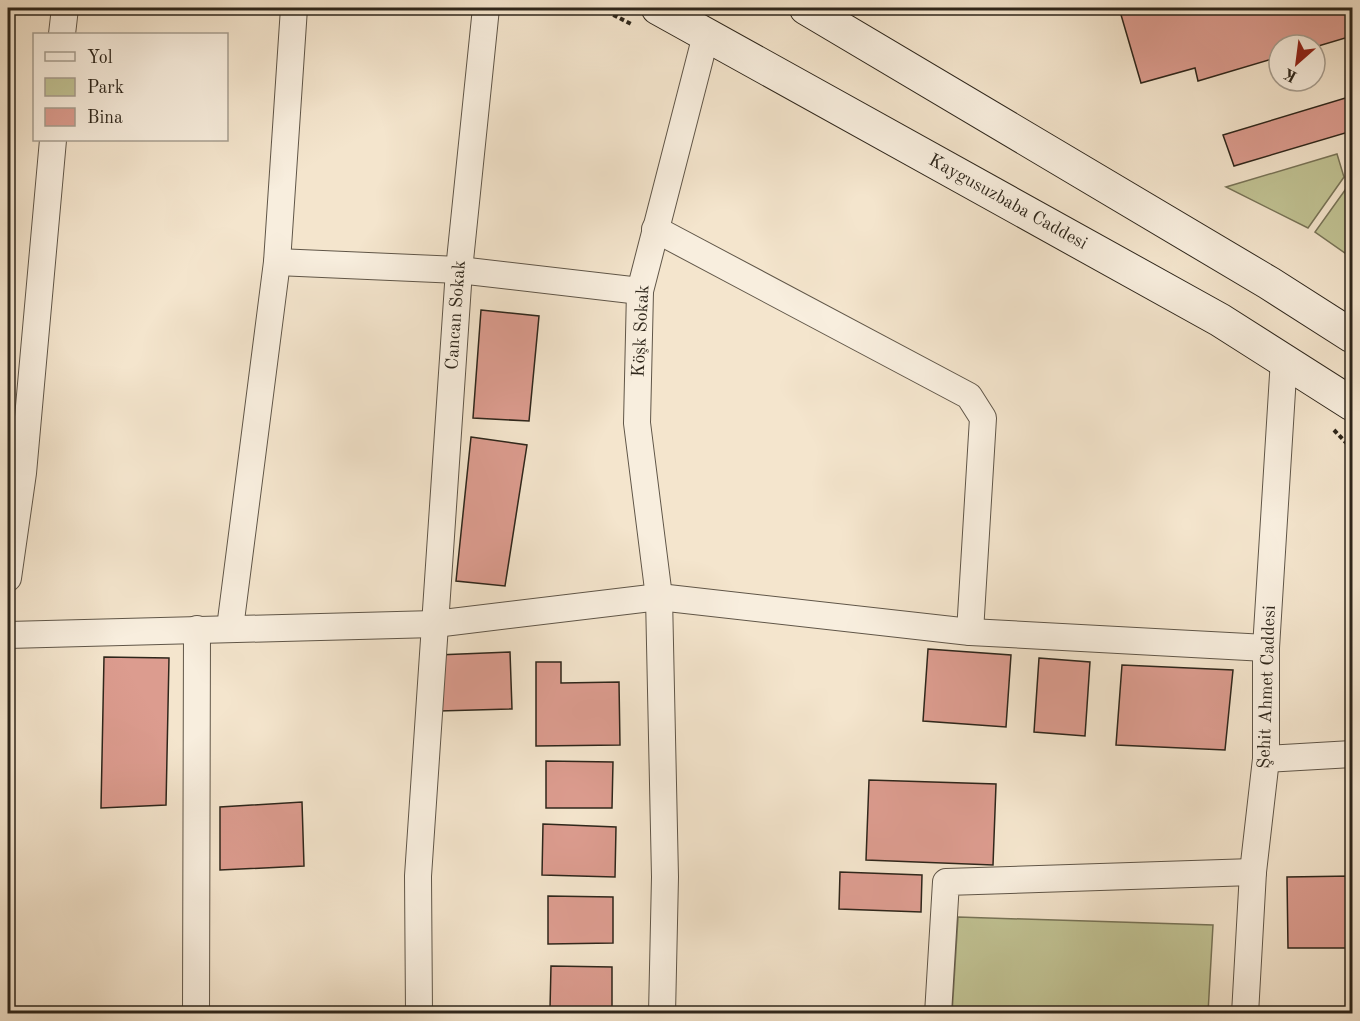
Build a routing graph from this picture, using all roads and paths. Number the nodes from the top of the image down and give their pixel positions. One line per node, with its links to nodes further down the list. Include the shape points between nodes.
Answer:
1 (65, 8): 6 (street)
2 (294, 8): 10 (street)
3 (486, 8): 11 (street, Cancan Sokak)
4 (658, 8): 7 (main road, Kaygusuzbaba Caddesi)
5 (806, 8): 13 (main road)
6 (63, 33)
7 (706, 34): 9 (street, Köşk Sokak); 14 (main road, Kaygusuzbaba Caddesi)
8 (53, 141): 16 (street, via 23,473)
9 (655, 229): 12 (street, Köşk Sokak); 21 (street, via 969,396 983,418)
10 (277, 262): 11 (street); 19 (street)
11 (459, 270): 12 (street); 18 (street, Cancan Sokak)
12 (640, 291): 17 (street, Köşk Sokak, via 637,423)
13 (1353, 336)
14 (1284, 359): 15 (main road, Kaygusuzbaba Caddesi); 23 (street, Şehit Ahmet Caddesi)
15 (1353, 404)
16 (8, 578)
17 (659, 597): 18 (street); 21 (street); 29 (street, Köşk Sokak, via 665,877)
18 (435, 624): 19 (street); 28 (street, Cancan Sokak, via 418,876)
19 (230, 628): 20 (street)
20 (197, 629): 22 (street); 27 (street)
21 (970, 632): 23 (street)
22 (8, 635)
23 (1266, 648): 25 (street, Şehit Ahmet Caddesi)
24 (1353, 754): 25 (street)
25 (1266, 759): 26 (street, Şehit Ahmet Caddesi)
26 (1253, 872): 30 (street, via 946,882); 31 (street, Şehit Ahmet Caddesi)
27 (196, 1014)
28 (419, 1014)
29 (662, 1014)
30 (938, 1014)
31 (1245, 1014)

